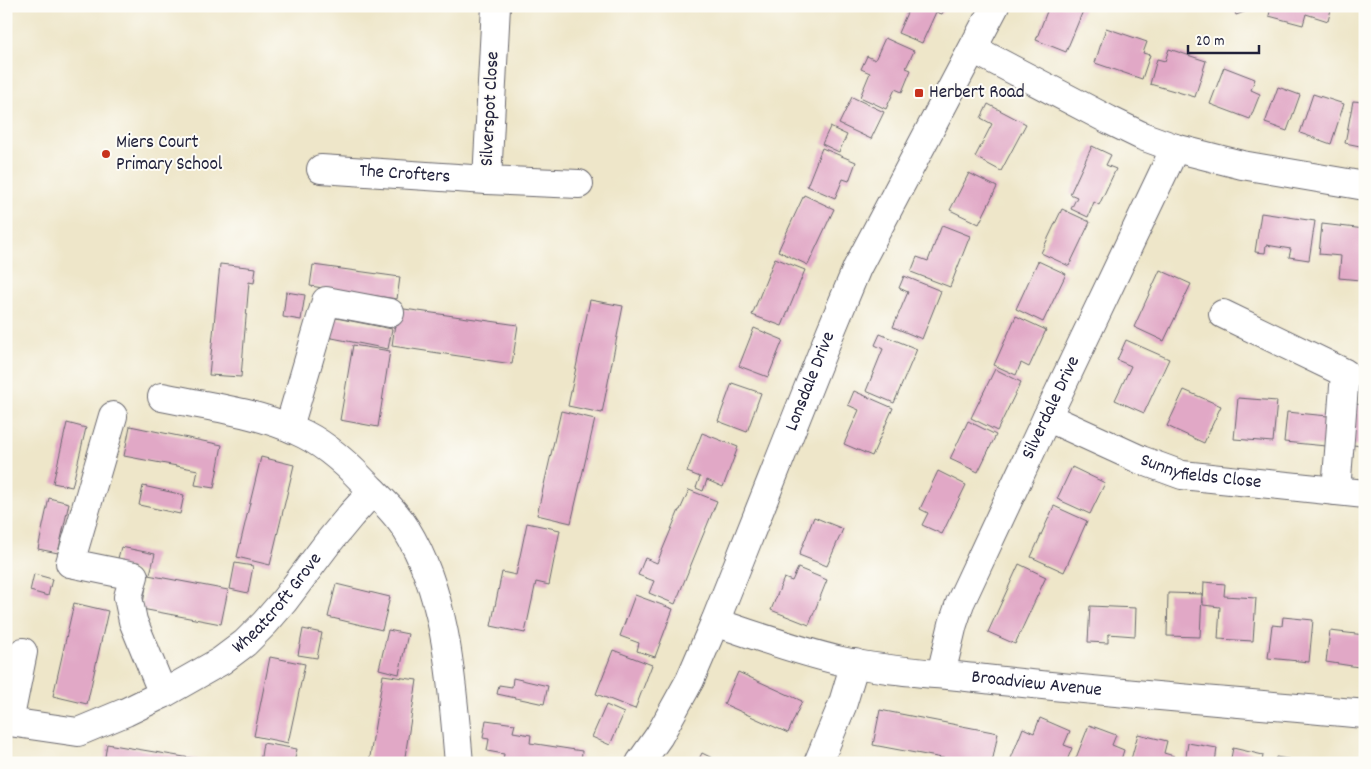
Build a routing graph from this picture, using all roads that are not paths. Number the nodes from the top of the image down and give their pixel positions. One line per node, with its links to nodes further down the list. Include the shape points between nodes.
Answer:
1 (496, 6): 6 (street, Silverspot Close)
2 (995, 6): 3 (street, Lonsdale Drive)
3 (973, 49): 4 (street, via 1108,120); 18 (street, Lonsdale Drive, via 858,268)
4 (1175, 148): 8 (street, via 1242,165); 13 (street, Silverdale Drive)
5 (321, 169): 6 (street, The Crofters)
6 (487, 180): 7 (street, Silverspot Close)
7 (579, 184)
8 (1365, 186)
9 (390, 313): 14 (street, via 326,301)
10 (1223, 314): 16 (street, via 1345,373)
11 (162, 397): 14 (street, via 236,412)
12 (113, 416): 22 (street, via 70,563 134,576 128,597 132,620)
13 (1047, 417): 16 (street, Sunnyfields Close, via 1140,460 1182,475); 21 (street, Silverdale Drive, via 960,603)
14 (288, 427): 15 (street, via 332,452)
15 (373, 491): 22 (street, Wheatcroft Grove, via 265,623 213,665); 24 (street, via 405,528 435,599 452,685)
16 (1336, 491): 17 (street, Sunnyfields Close)
17 (1365, 494)
18 (715, 622): 20 (street, Broadview Avenue); 25 (street, Lonsdale Drive, via 690,680)
19 (23, 652): 22 (street, Wheatcroft Grove, via 9,722 78,732)
20 (855, 664): 21 (street, Broadview Avenue); 26 (street, via 842,706)
21 (941, 674): 23 (street, Broadview Avenue)
22 (163, 694)
23 (1365, 714)
24 (460, 763)
25 (640, 763)
26 (818, 763)

